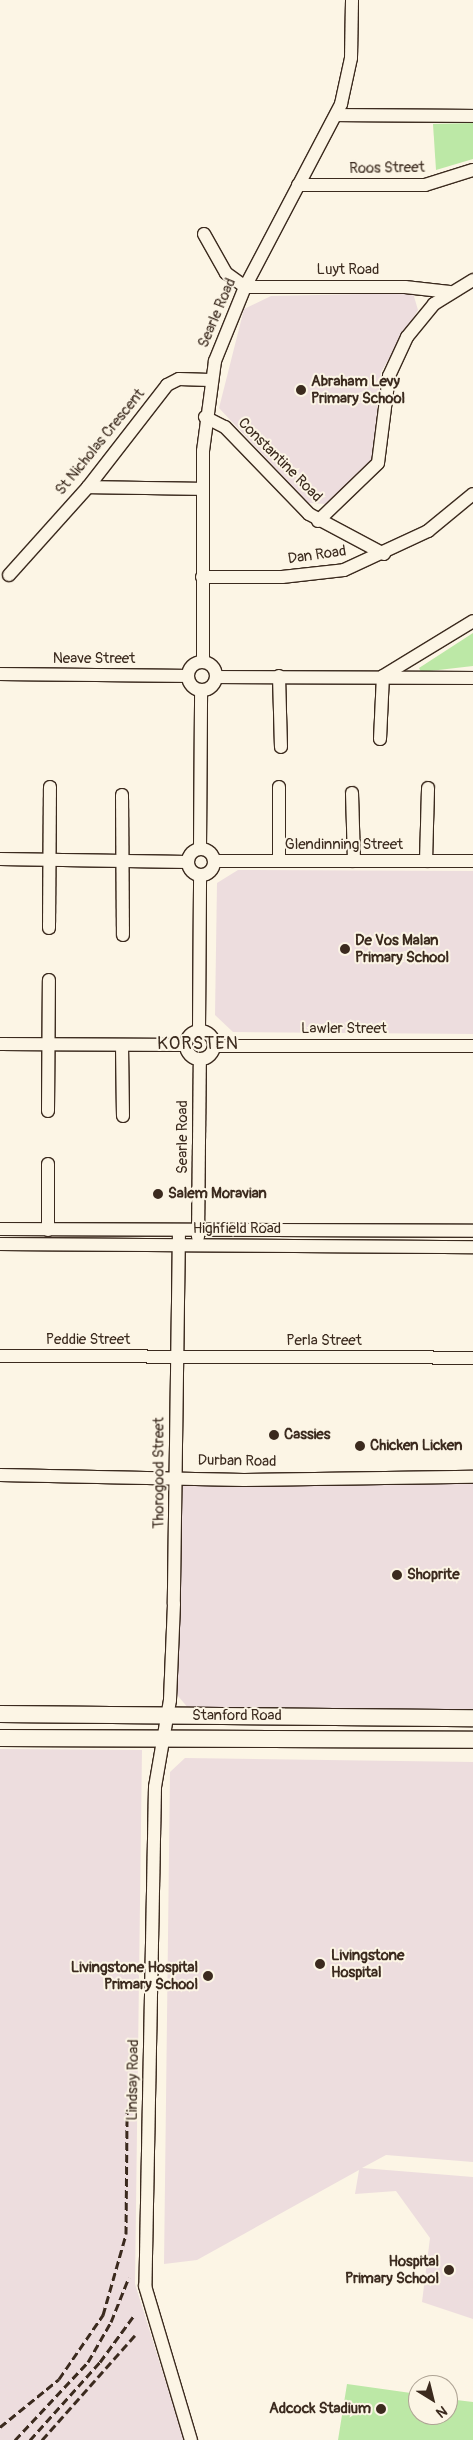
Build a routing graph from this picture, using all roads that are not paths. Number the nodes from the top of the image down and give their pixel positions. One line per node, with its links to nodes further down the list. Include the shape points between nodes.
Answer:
1 (352, 0): 2 (street, Searle Road, via 350,70)
2 (336, 115): 3 (street); 5 (street, Searle Road)
3 (473, 116)
4 (473, 170): 5 (street, Roos Street, via 425,185)
5 (298, 185): 8 (street, Searle Road)
6 (204, 234): 8 (street, via 226,273)
7 (473, 280): 9 (street)
8 (245, 287): 9 (street, Luyt Road, via 405,286); 10 (street, Searle Road, via 224,330)
9 (450, 292): 15 (street, via 421,318 395,358 385,394 378,463)
10 (210, 380): 11 (street, Searle Road); 12 (street, St Nicholas Crescent, via 179,379 167,385)
11 (205, 417): 13 (street, Searle Road); 15 (street, Constantine Road, via 225,427)
12 (88, 487): 13 (street); 17 (street, St Nicholas Crescent)
13 (203, 490): 18 (street, Searle Road)
14 (473, 494): 16 (street, Dan Road, via 428,531)
15 (318, 521): 16 (street, Constantine Road)
16 (384, 554): 18 (street, Dan Road, via 328,573)
17 (9, 575)
18 (202, 577): 20 (street, Searle Road)
19 (473, 621): 24 (street)
20 (203, 662): 22 (street, via 194,664); 25 (street, via 211,665)
21 (0, 674): 22 (street, Neave Street)
22 (187, 676): 27 (street, via 191,686)
23 (279, 676): 24 (street); 25 (street); 29 (street)
24 (383, 676): 26 (street); 28 (street)
25 (216, 677): 27 (street, via 209,688)
26 (473, 678)
27 (201, 690): 35 (street)
28 (380, 739)
29 (281, 747)
30 (50, 787): 37 (street)
31 (279, 787): 40 (street)
32 (428, 788): 42 (street)
33 (352, 793): 41 (street)
34 (122, 795): 38 (street)
35 (200, 848): 39 (street, via 210,852); 44 (street, via 192,852)
36 (0, 860): 37 (street)
37 (48, 860): 38 (street); 46 (street)
38 (123, 861): 44 (street); 47 (street)
39 (215, 861): 40 (street, Glendinning Street); 45 (street, via 211,871)
40 (280, 861): 41 (street, Glendinning Street)
41 (354, 861): 42 (street, Glendinning Street)
42 (426, 861): 43 (street, Glendinning Street)
43 (473, 861)
44 (188, 862): 45 (street, via 191,870)
45 (200, 875): 49 (street)
46 (49, 928)
47 (123, 935)
48 (49, 980): 51 (street)
49 (199, 1030): 53 (street, via 188,1037); 54 (street, via 210,1035)
50 (0, 1044): 51 (street)
51 (49, 1044): 52 (street); 57 (street)
52 (122, 1045): 53 (street); 58 (street)
53 (186, 1045): 56 (street, via 190,1055)
54 (214, 1046): 55 (street, Lawler Street); 56 (street, via 210,1055)
55 (473, 1046)
56 (200, 1059): 63 (street, Searle Road)
57 (48, 1111)
58 (123, 1116)
59 (48, 1164): 61 (street)
60 (0, 1230): 61 (street, Highfield Road)
61 (48, 1230): 62 (street, Highfield Road)
62 (180, 1230): 63 (street, Highfield Road); 67 (street, Thorogood Street)
63 (199, 1230): 64 (street, Highfield Road); 68 (street, Searle Road)
64 (256, 1230): 65 (street, Highfield Road); 69 (street)
65 (473, 1232)
66 (0, 1244): 67 (street, Highfield Road)
67 (178, 1245): 68 (street, Highfield Road); 72 (street, Thorogood Street)
68 (196, 1245): 69 (street, Highfield Road)
69 (257, 1246): 70 (street, Highfield Road)
70 (473, 1247)
71 (0, 1356): 72 (street, Peddie Street)
72 (175, 1356): 73 (street, Perla Street); 75 (street, Thorogood Street)
73 (473, 1358)
74 (0, 1475): 75 (street, Durban Road)
75 (176, 1476): 76 (street, Durban Road, via 244,1480); 78 (street, Thorogood Street)
76 (473, 1477)
77 (0, 1714): 78 (main road, Stanford Road)
78 (167, 1716): 79 (main road, Stanford Road); 81 (street, Lindsay Road)
79 (473, 1718)
80 (0, 1738): 81 (main road, Stanford Road)
81 (161, 1739): 82 (main road, Stanford Road); 83 (street, Lindsay Road, via 155,1787 145,2286)
82 (473, 1740)
83 (191, 2440)

